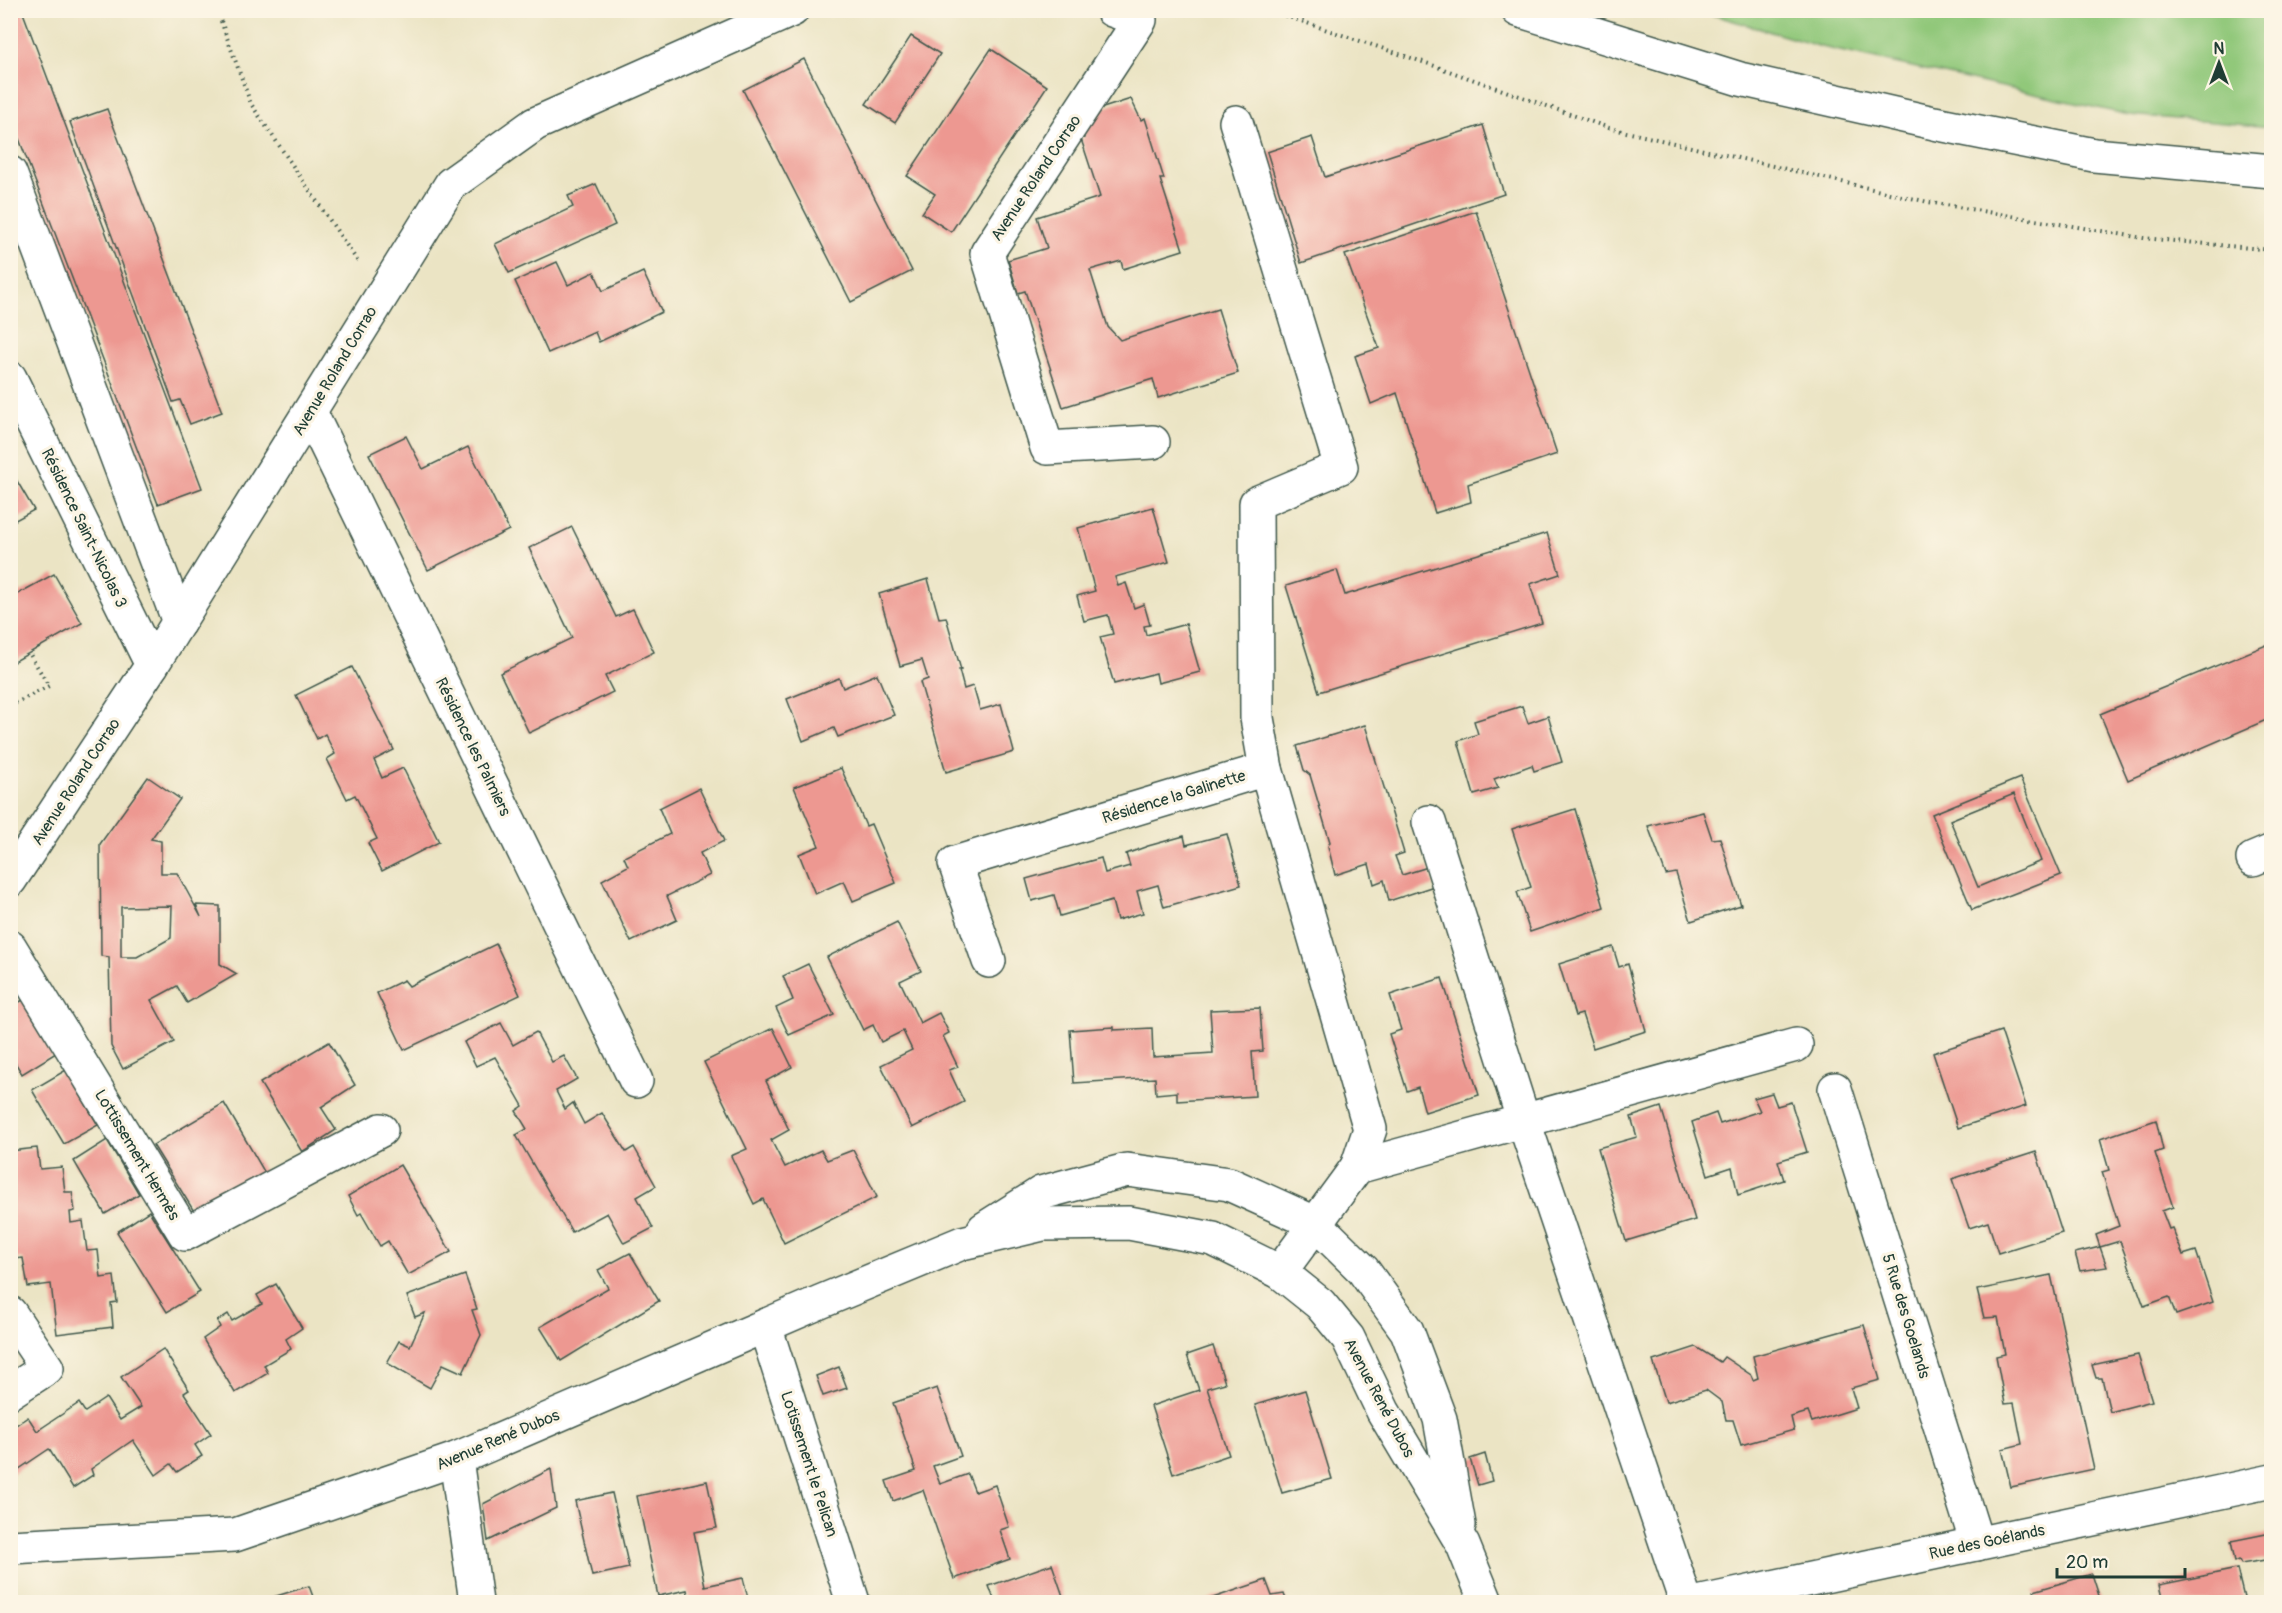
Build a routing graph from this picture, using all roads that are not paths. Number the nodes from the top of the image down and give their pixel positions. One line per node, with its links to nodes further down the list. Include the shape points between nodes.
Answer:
1 (792, 10): 8 (street, Avenue Roland Corrao, via 535,124 451,184)
2 (1112, 10): 9 (street, Avenue Roland Corrao, via 1140,20 987,253 1047,448)
3 (1518, 10): 5 (street, via 1740,79 1934,123 2094,154)
4 (1236, 122): 12 (street, via 1341,467 1256,503 1257,718)
5 (2271, 171)
6 (10, 173): 10 (street)
7 (12, 387): 11 (street, Résidence Saint-Nicolas 3)
8 (310, 412): 10 (street, Avenue Roland Corrao); 18 (street, Résidence les Palmiers)
9 (1153, 442)
10 (179, 622): 11 (street, Avenue Roland Corrao)
11 (152, 665): 14 (street, Avenue Roland Corrao)
12 (1266, 769): 16 (street, Résidence la Galinette, via 956,863); 22 (street, Résidence la Galinette, via 1370,1129)
13 (1429, 822): 20 (street)
14 (10, 880)
15 (10, 947): 21 (street, Lottissement Hermès, via 185,1234)
16 (989, 961)
17 (1796, 1045): 20 (street)
18 (636, 1082)
19 (1834, 1089): 31 (street, 5 Rue des Goelands)
20 (1524, 1122): 22 (street); 37 (street)
21 (381, 1131)
22 (1357, 1167): 23 (street)
23 (1315, 1223): 24 (street, Avenue René Dubos, via 1229,1184 1127,1170 1041,1193); 25 (street); 32 (street, Avenue René Dubos, via 1363,1270 1407,1331 1440,1419)
24 (962, 1243): 25 (street, Avenue René Dubos, via 1043,1224 1129,1223 1213,1239); 27 (street, Avenue René Dubos)
25 (1280, 1272): 32 (street, Avenue René Dubos, via 1320,1305 1348,1338 1383,1411)
26 (10, 1313): 28 (street, via 47,1368)
27 (765, 1326): 29 (street, Avenue René Dubos); 35 (street, Lotissement le Pelican)
28 (10, 1392)
29 (456, 1459): 33 (street, Avenue René Dubos, via 235,1535); 34 (street)
30 (2271, 1481): 31 (street, Rue des Goélands)
31 (1977, 1544): 38 (street, Rue des Goélands)
32 (1463, 1545): 36 (street, Avenue René Dubos)
33 (10, 1547)
34 (476, 1602)
35 (853, 1602)
36 (1486, 1602)
37 (1686, 1602)
38 (1702, 1602)

